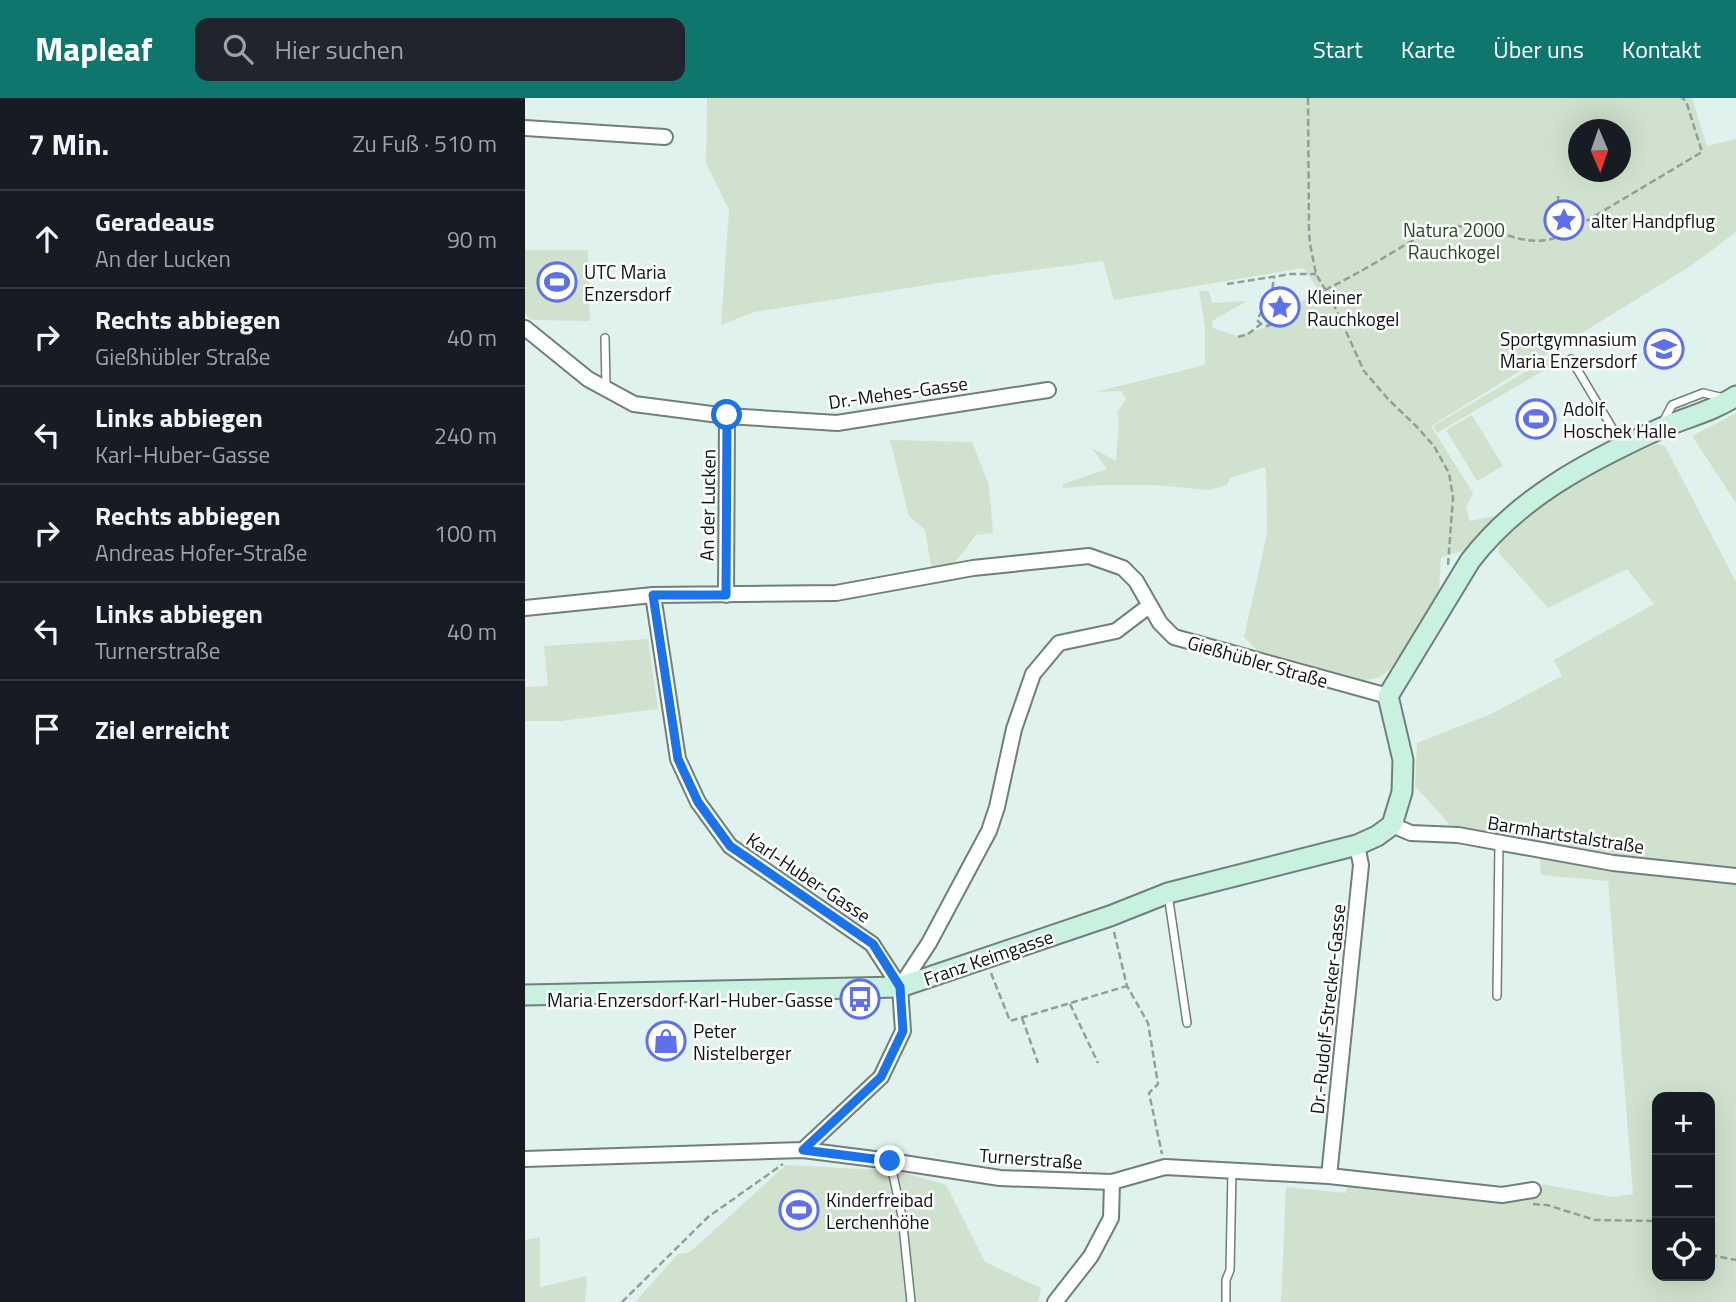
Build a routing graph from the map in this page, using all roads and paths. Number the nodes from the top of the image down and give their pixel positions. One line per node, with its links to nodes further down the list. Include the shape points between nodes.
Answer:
1 (1308, 98): 7 (path, via 1309,232)
2 (1682, 98): 6 (path, via 1702,152)
3 (525, 128): 4 (street)
4 (665, 137)
5 (1558, 196): 6 (path)
6 (1561, 236): 10 (path, via 1528,241 1483,228 1442,228)
7 (1316, 274): 8 (path); 10 (path)
8 (1275, 277): 9 (path); 11 (path)
9 (1227, 285)
10 (1325, 290): 24 (path, via 1364,371 1434,446 1449,473 1453,497)
11 (1272, 292): 13 (path, via 1296,300 1293,311); 14 (path, via 1257,320)
12 (1281, 308): 13 (path)
13 (1283, 317): 14 (path, via 1268,326)
14 (1261, 324): 16 (path)
15 (525, 328): 19 (street, Dr.-Mehes-Gasse)
16 (1238, 337)
17 (605, 338): 19 (lane)
18 (1571, 359): 23 (lane)
19 (606, 388): 22 (street, Dr.-Mehes-Gasse, via 634,404)
20 (1048, 390): 22 (street, Dr.-Mehes-Gasse, via 837,423)
21 (1734, 398): 23 (main road)
22 (727, 415): 26 (street, An der Lucken)
23 (1623, 446): 29 (main road, via 1541,492 1483,544)
24 (1448, 568)
25 (653, 595): 26 (street, Gießhübler Straße); 28 (street, Gießhübler Straße); 38 (street, Karl-Huber-Gasse, via 678,759 698,802 730,846 873,944)
26 (726, 595): 27 (street, Gießhübler Straße, via 837,593 973,568 1089,556 1123,568)
27 (1149, 606): 29 (street, Gießhübler Straße, via 1174,637); 38 (street, via 1116,631 1059,643 1033,674 989,831)
28 (525, 608)
29 (1388, 696): 30 (main road, via 1403,760 1402,792)
30 (1392, 825): 31 (street, Barmhartstalstraße, via 1411,833); 32 (main road, Franz Keimgasse)
31 (1499, 843): 33 (street, Barmhartstalstraße, via 1613,863); 40 (lane)
32 (1357, 845): 34 (main road, Franz Keimgasse); 51 (street, Dr.-Rudolf-Strecker-Gasse, via 1361,865)
33 (1736, 876)
34 (1168, 893): 35 (main road, Franz Keimgasse); 43 (lane)
35 (1110, 916): 36 (main road, Franz Keimgasse); 37 (path)
36 (985, 958): 38 (main road, Franz Keimgasse); 42 (path, via 1010,1021)
37 (1127, 986): 41 (path); 49 (path, via 1148,1023 1158,1084 1149,1093)
38 (900, 987): 39 (main road, Franz Keimgasse); 46 (street, via 903,1031 881,1077)
39 (525, 995)
40 (1497, 996)
41 (1070, 1004): 42 (path); 45 (path)
42 (1022, 1018): 44 (path)
43 (1187, 1023)
44 (1038, 1063)
45 (1098, 1063)
46 (803, 1150): 47 (street, Turnerstraße); 48 (street, Turnerstraße); 58 (path, via 708,1217)
47 (525, 1159)
48 (890, 1161): 52 (street, Turnerstraße, via 1000,1178); 59 (lane, via 902,1216)
49 (1165, 1167): 50 (street, Turnerstraße); 52 (street, Turnerstraße)
50 (1232, 1171): 51 (street, Turnerstraße); 61 (lane)
51 (1329, 1177): 54 (street, Turnerstraße)
52 (1112, 1182): 60 (street, via 1111,1218 1091,1256)
53 (1532, 1190): 54 (street, Turnerstraße)
54 (1502, 1195): 55 (path, via 1509,1202 1547,1205 1595,1220)
55 (1652, 1221)
56 (1715, 1256): 57 (path)
57 (1736, 1260)
58 (622, 1302)
59 (911, 1302)
60 (1055, 1302)
61 (1226, 1302)

